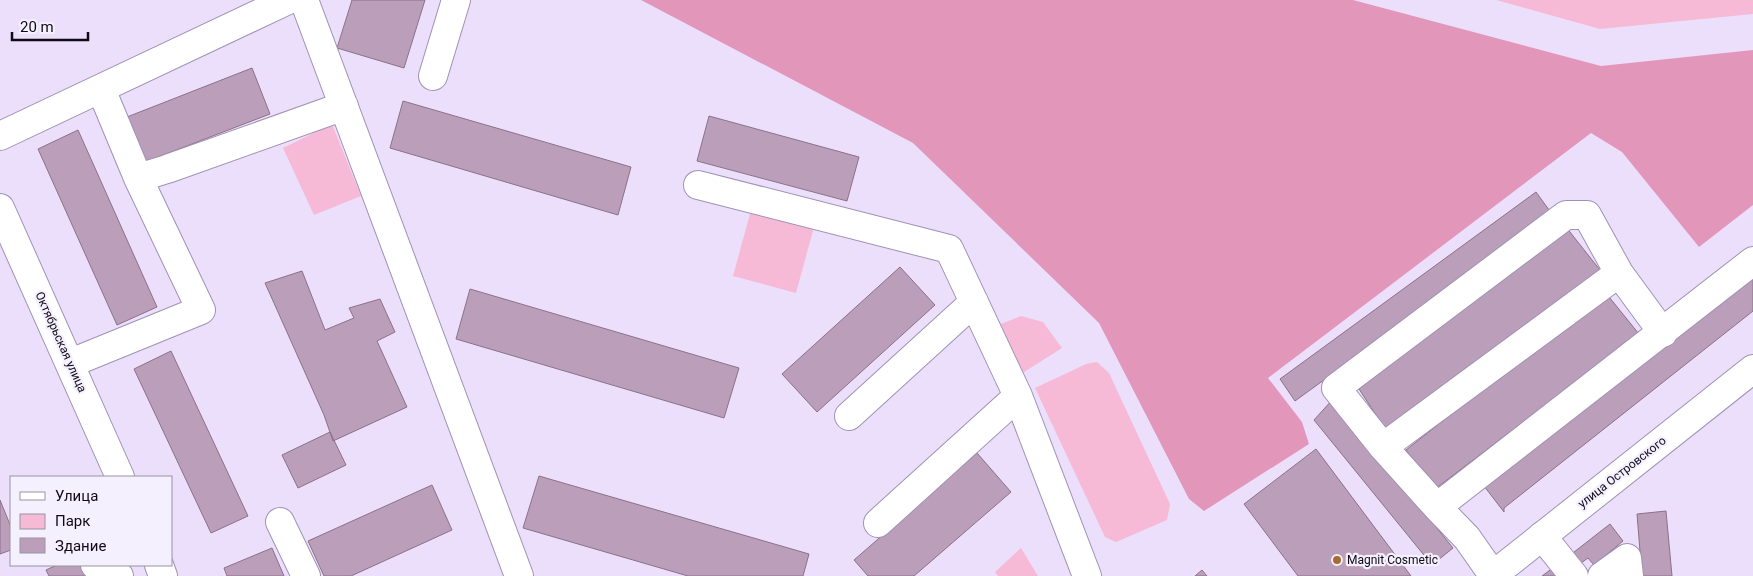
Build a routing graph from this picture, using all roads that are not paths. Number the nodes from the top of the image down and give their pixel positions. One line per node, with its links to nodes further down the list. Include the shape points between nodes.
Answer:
1 (288, 0): 5 (street)
2 (304, 0): 6 (street)
3 (456, 0): 4 (street)
4 (433, 76)
5 (100, 89): 7 (street); 8 (street)
6 (344, 106): 8 (street); 28 (street)
7 (0, 136)
8 (138, 178): 15 (street, via 201,310)
9 (698, 185): 13 (street, via 949,249)
10 (0, 208): 15 (street, Октябрьская улица)
11 (1753, 262): 14 (street)
12 (1619, 273): 14 (street); 19 (street); 19 (street, via 1587,216 1566,215 1338,387)
13 (974, 302): 17 (street); 18 (street)
14 (1663, 333): 21 (street)
15 (71, 364): 20 (street, Октябрьская улица)
16 (1753, 369): 24 (street, улица Островского)
17 (1018, 396): 23 (street); 29 (street)
18 (849, 416)
19 (1383, 447): 21 (street)
20 (120, 476)
21 (1437, 507): 30 (street, via 1468,538)
22 (280, 522): 27 (street)
23 (878, 523)
24 (1542, 536): 30 (street, улица Островского); 31 (street)
25 (97, 566): 26 (street)
26 (119, 576)
27 (306, 576)
28 (519, 576)
29 (1087, 576)
30 (1493, 576)
31 (1574, 576)
32 (1602, 576): 33 (street, via 1627,558)
33 (1629, 576)

